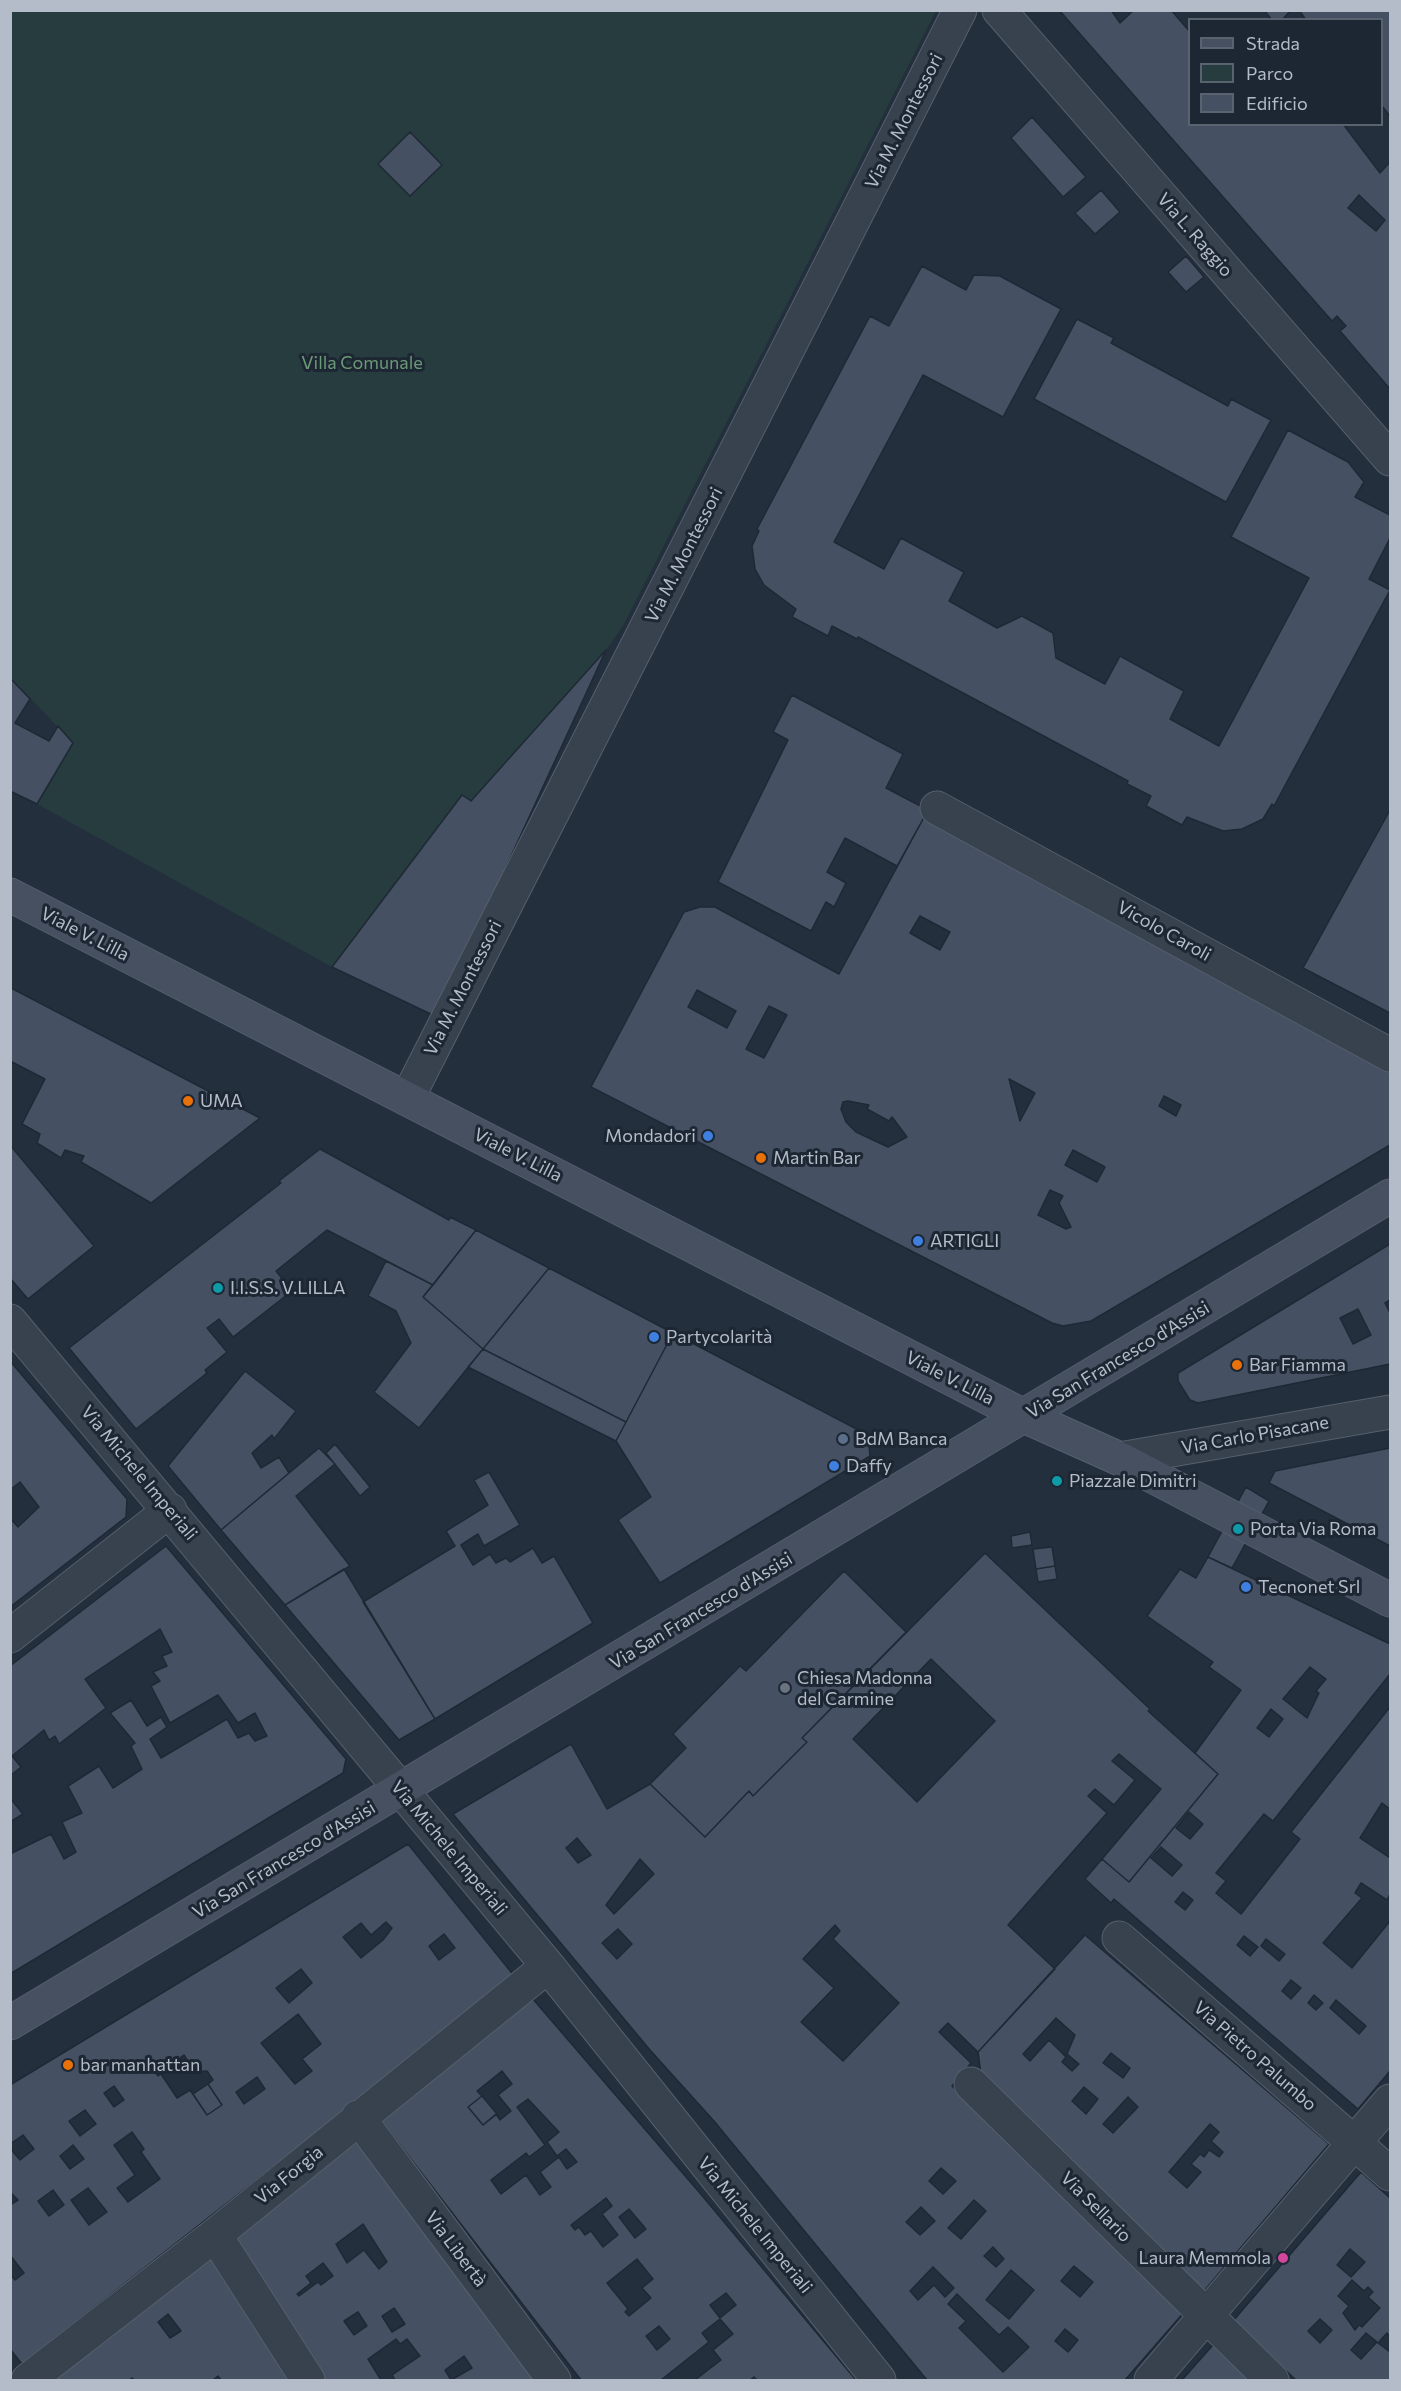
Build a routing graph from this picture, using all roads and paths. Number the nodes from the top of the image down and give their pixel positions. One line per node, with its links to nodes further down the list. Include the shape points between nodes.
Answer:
1 (960, 10): 7 (street, Via M. Montessori)
2 (999, 10): 3 (street, Via L. Raggio)
3 (1390, 459)
4 (937, 808): 6 (street, Vicolo Caroli)
5 (10, 895): 7 (street, Viale V. Lilla)
6 (1390, 1055)
7 (407, 1099): 11 (street, Viale V. Lilla)
8 (1390, 1196): 11 (street, Via San Francesco d'Assisi)
9 (10, 1321): 13 (street, Via Michele Imperiali)
10 (1390, 1412): 12 (street, Via Carlo Pisacane)
11 (1024, 1416): 12 (street, Viale V. Lilla); 16 (street, Via San Francesco d'Assisi)
12 (1120, 1459): 14 (street, Viale V. Lilla)
13 (170, 1510): 15 (street); 16 (street, Via Michele Imperiali)
14 (1390, 1600)
15 (10, 1636)
16 (401, 1791): 18 (street, Via Michele Imperiali); 19 (street, Via San Francesco d'Assisi)
17 (1119, 1938): 23 (street, Via Pietro Palumbo)
18 (548, 1966): 22 (street, Via Forgia); 30 (street, Via Michele Imperiali)
19 (10, 2023)
20 (971, 2084): 26 (street, Via Sellario)
21 (1390, 2101): 23 (street)
22 (358, 2117): 25 (street, Via Forgia); 29 (street, Via Libertà)
23 (1354, 2143): 24 (street, Via Pietro Palumbo); 26 (street)
24 (1390, 2174)
25 (215, 2235): 27 (street, Via Forgia); 28 (street)
26 (1207, 2317): 31 (street); 32 (street, Via Sellario)
27 (28, 2380)
28 (308, 2380)
29 (554, 2380)
30 (879, 2380)
31 (1151, 2380)
32 (1272, 2380)

